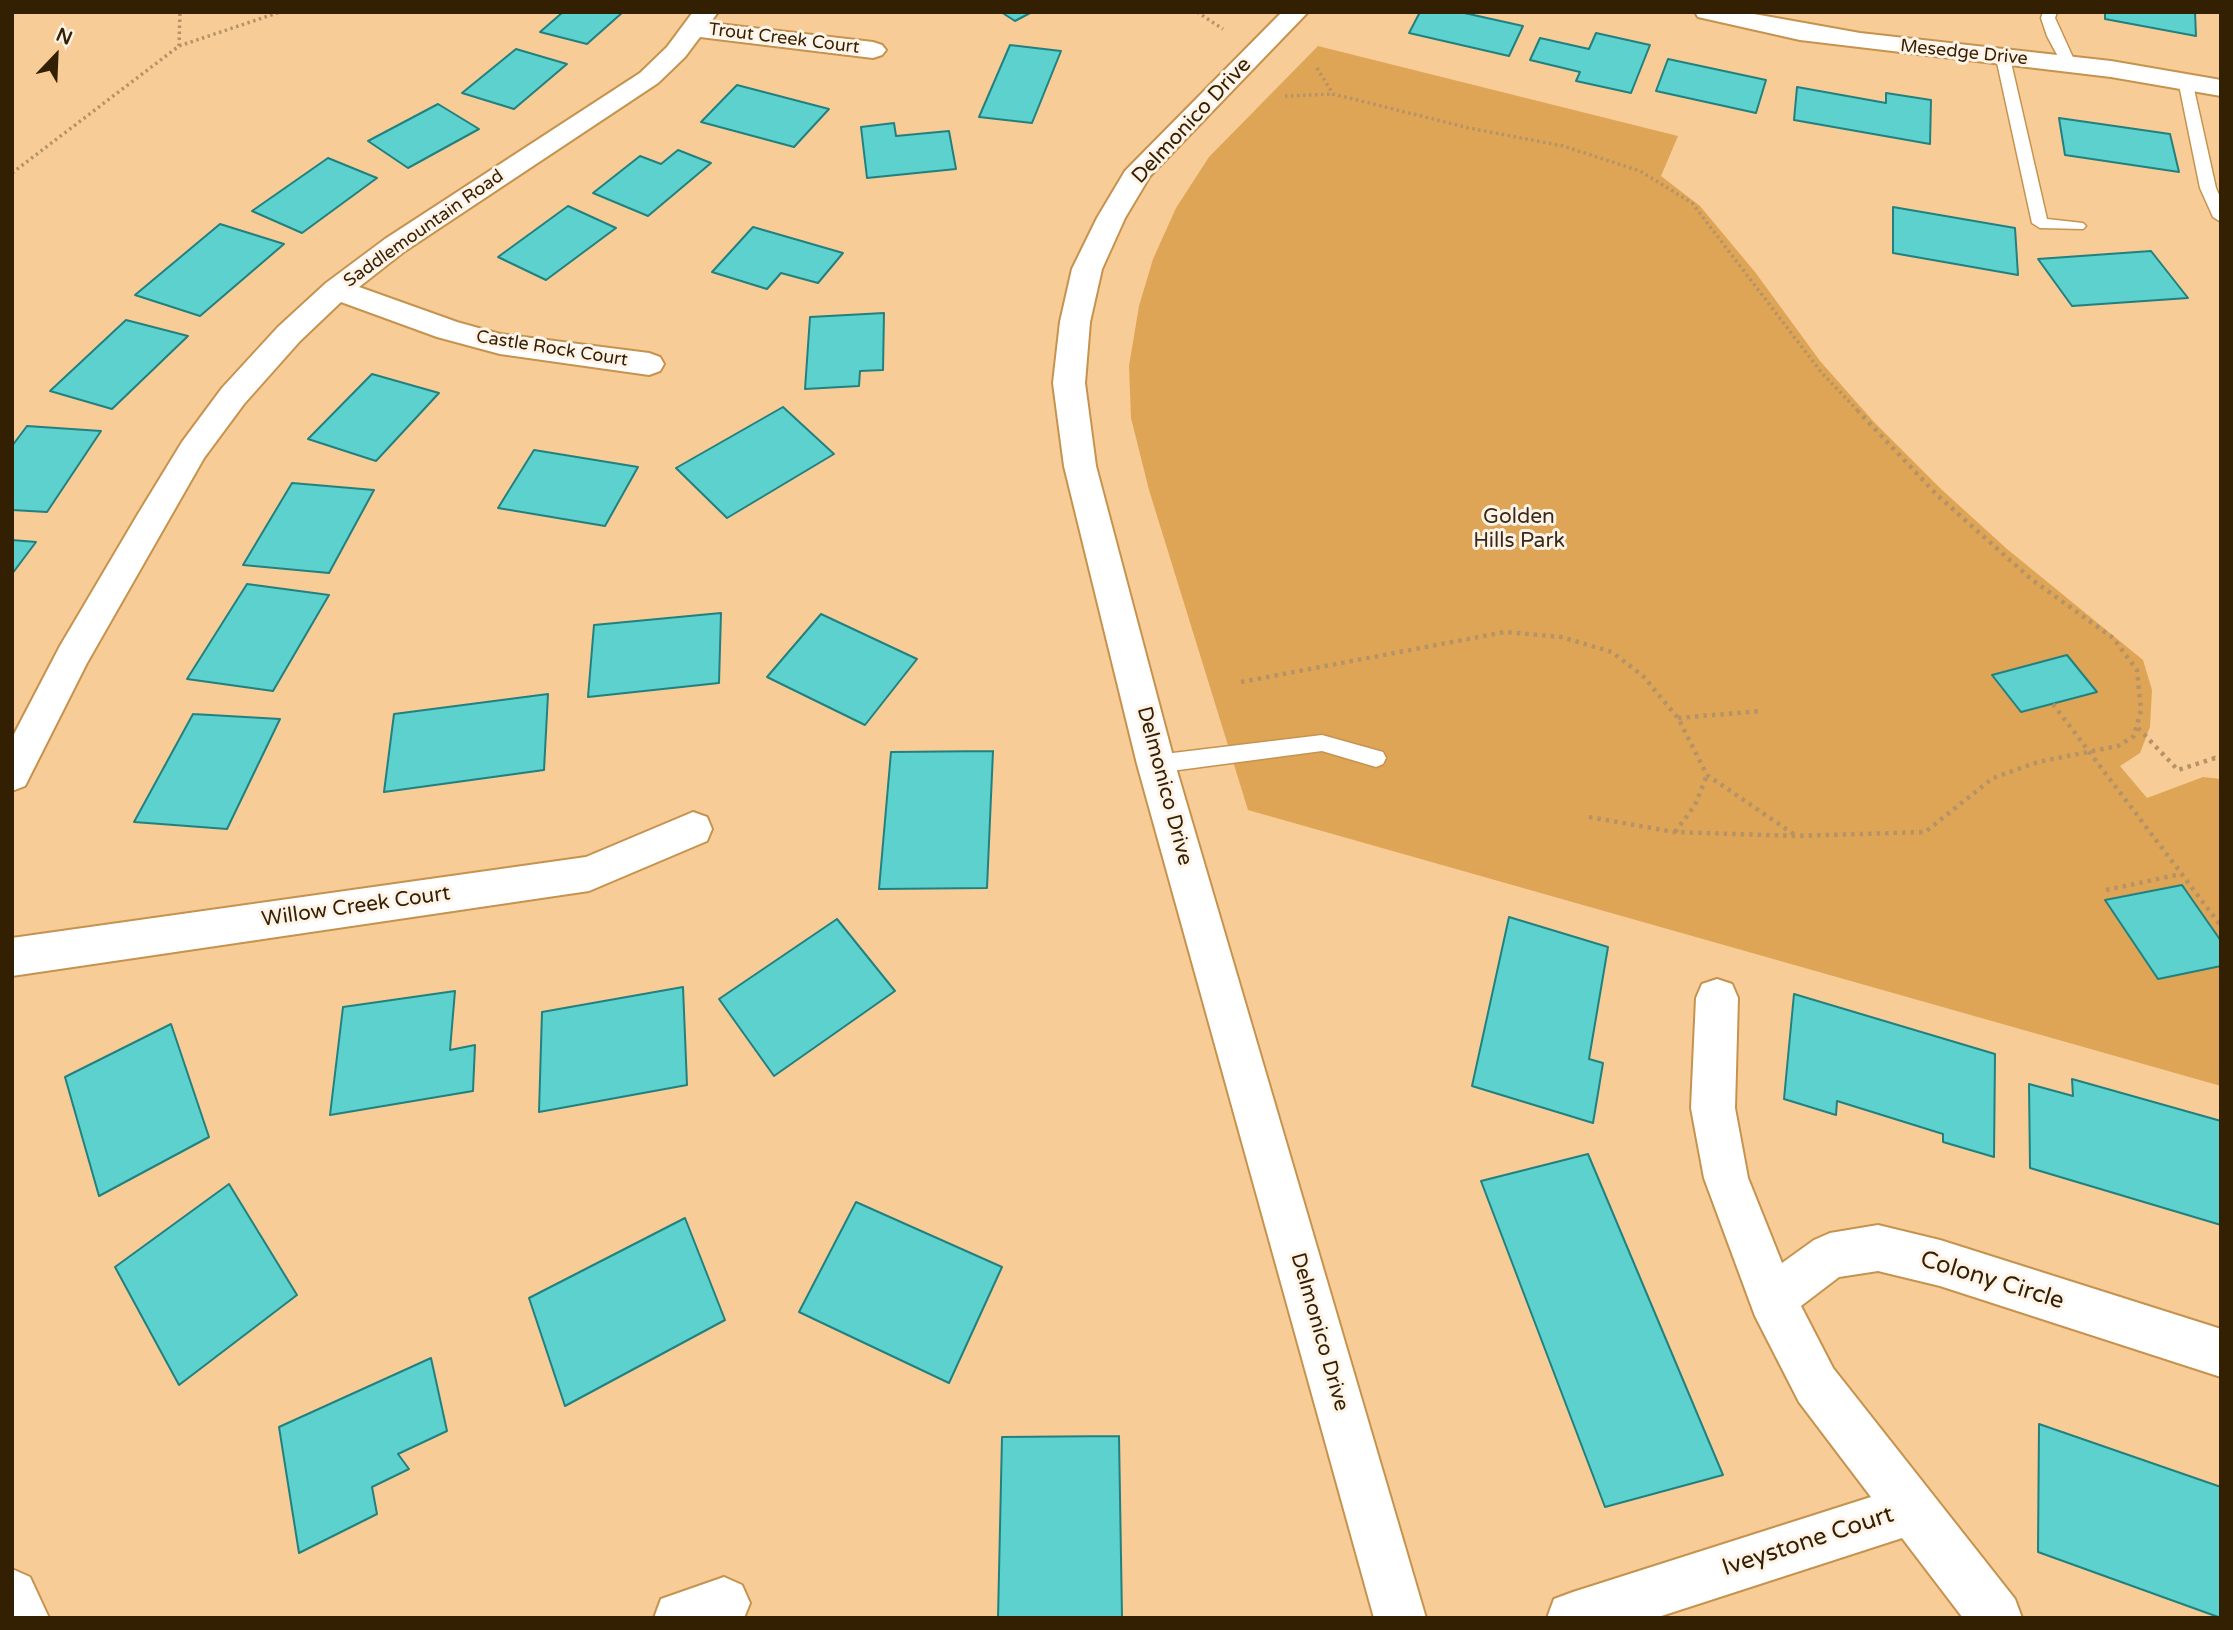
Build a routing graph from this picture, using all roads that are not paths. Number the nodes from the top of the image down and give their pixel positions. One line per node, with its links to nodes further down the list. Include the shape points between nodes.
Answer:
1 (1296, 12): 15 (street, Delmonico Drive, via 1139,171 1087,270 1075,323 1069,383 1080,466)
2 (1707, 12): 6 (street, Mesedge Drive, via 1840,38)
3 (2050, 12): 7 (lane, via 2054,36)
4 (700, 21): 5 (street, Trout Creek Court); 12 (street, Saddlemountain Road, via 649,78 395,245)
5 (873, 50)
6 (2003, 58): 7 (street, Mesedge Drive); 11 (lane, via 2040,223)
7 (2069, 64): 8 (street, Mesedge Drive)
8 (2185, 80): 9 (street, Mesedge Drive); 10 (lane, via 2208,188)
9 (2221, 88)
10 (2221, 217)
11 (2078, 226)
12 (336, 290): 13 (street, Castle Rock Court, via 500,344); 16 (street, Saddlemountain Road, via 233,396 193,450 73,656)
13 (649, 364)
14 (1377, 758): 15 (lane, via 1322,743)
15 (1156, 764): 25 (street, Delmonico Drive)
16 (12, 775)
17 (693, 829): 18 (street, Willow Creek Court, via 589,874)
18 (12, 957)
19 (1717, 998): 20 (street, via 1713,1108 1724,1167)
20 (1772, 1299): 21 (street, Colony Circle, via 1830,1256 1878,1248 1940,1263); 22 (street, via 1816,1385)
21 (2221, 1353)
22 (1914, 1509): 26 (street, Iveystone Court); 27 (street, Iveystone Court)
23 (12, 1595): 24 (street)
24 (23, 1618)
25 (1400, 1618)
26 (1573, 1618)
27 (1996, 1618)

